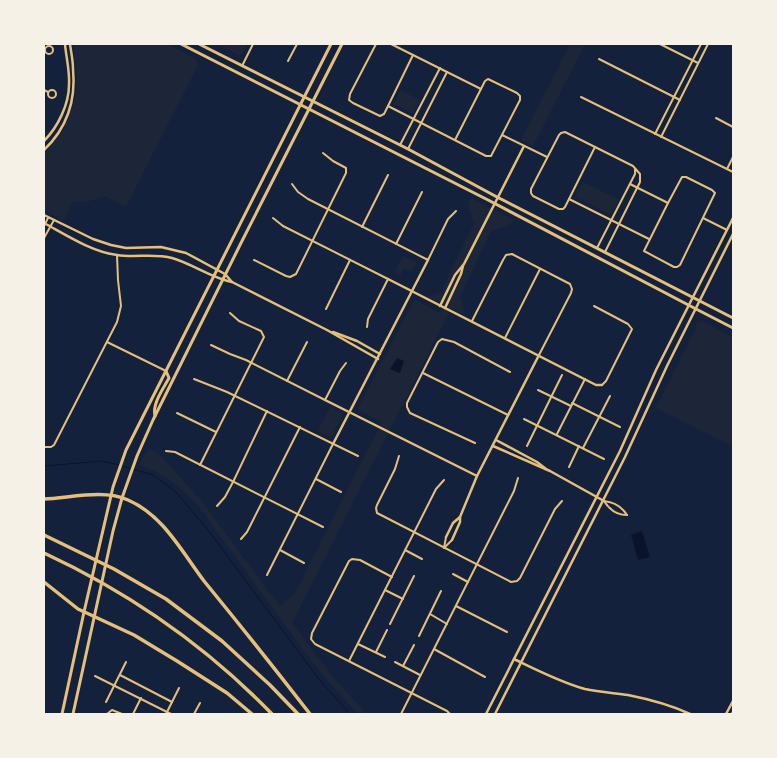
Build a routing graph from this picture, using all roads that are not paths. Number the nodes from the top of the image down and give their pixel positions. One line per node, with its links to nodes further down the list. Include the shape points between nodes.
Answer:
1 (65, 44): 33 (street, via 69,85)
2 (70, 44): 34 (street, via 74,81)
3 (181, 44): 31 (main road)
4 (199, 44): 20 (main road)
5 (253, 44): 20 (street)
6 (297, 44): 17 (street)
7 (331, 44): 28 (main road)
8 (342, 44): 30 (main road)
9 (376, 44): 32 (street, via 349,100 380,116)
10 (391, 44): 15 (street)
11 (660, 44): 18 (street)
12 (701, 44): 18 (street)
13 (708, 44): 19 (street)
14 (45, 49): 14 (street, via 48,54 53,51 51,46)
15 (413, 55): 21 (street); 32 (street)
16 (599, 59): 27 (street)
17 (288, 60)
18 (693, 60): 19 (street); 27 (street)
19 (698, 63): 29 (street)
20 (242, 66): 28 (main road)
21 (440, 68): 22 (street); 37 (street)
22 (447, 72): 23 (street); 38 (street)
23 (481, 88): 41 (street, via 488,78 517,92 520,96); 43 (street)
24 (44, 90): 25 (street)
25 (48, 92): 25 (street, via 50,97 56,95 54,90)
26 (581, 97): 40 (street)
27 (674, 97): 29 (street); 40 (street)
28 (304, 98): 30 (main road); 31 (main road)
29 (680, 100): 42 (street)
30 (312, 101): 35 (main road); 45 (main road)
31 (301, 105): 35 (main road); 92 (main road)
32 (388, 106): 37 (street)
33 (64, 108): 34 (street); 44 (street, via 58,122)
34 (70, 109): 49 (street, via 62,127)
35 (308, 109): 64 (main road); 93 (main road)
36 (716, 118): 39 (street)
37 (414, 119): 38 (street); 45 (street)
38 (421, 123): 43 (street); 48 (street)
39 (733, 127)
40 (656, 134): 42 (street)
41 (502, 135): 43 (street, via 491,156 486,156); 46 (street)
42 (661, 137): 54 (street)
43 (455, 140)
44 (44, 141)
45 (400, 145): 48 (main road)
46 (524, 146): 51 (street); 61 (street)
47 (595, 147): 51 (street, via 565,132 561,133); 53 (street); 62 (street)
48 (408, 149): 61 (main road)
49 (44, 150)
50 (323, 152): 65 (street, via 347,170)
51 (547, 157): 62 (street, via 531,193 559,209 563,209)
52 (733, 157): 54 (street)
53 (635, 168): 58 (street); 59 (street, via 641,178)
54 (727, 169): 55 (street)
55 (733, 172)
56 (388, 175): 77 (street)
57 (292, 184): 65 (street, via 302,195)
58 (630, 184): 59 (street); 73 (street)
59 (637, 188): 63 (street); 75 (street)
60 (422, 192): 83 (street)
61 (497, 197): 64 (street); 84 (main road)
62 (570, 199): 73 (street)
63 (668, 203): 70 (street, via 682,177 686,177 715,193); 81 (street)
64 (494, 204): 90 (street); 103 (main road)
65 (329, 209): 77 (street); 82 (street)
66 (456, 211): 89 (street, via 448,219)
67 (44, 216): 68 (street)
68 (48, 218): 72 (street); 74 (street)
69 (273, 218): 82 (street)
70 (703, 218): 78 (street); 81 (street, via 677,267 644,251)
71 (733, 218): 78 (street)
72 (54, 220): 76 (street); 92 (street, via 111,245 126,248 161,247 186,253)
73 (612, 220): 75 (street); 84 (street)
74 (44, 224): 76 (street)
75 (619, 224): 81 (street); 85 (street)
76 (50, 226): 80 (street); 86 (street, via 100,252)
77 (362, 227): 83 (street)
78 (727, 230): 99 (street)
79 (733, 234): 100 (street)
80 (44, 238)
81 (650, 239)
82 (312, 241): 87 (street, via 293,276 286,276); 88 (street)
83 (396, 244): 89 (street)
84 (598, 248): 85 (main road)
85 (605, 252): 99 (main road)
86 (117, 255): 94 (street, via 171,258); 114 (street, via 121,310)
87 (254, 260)
88 (350, 260): 95 (street); 105 (street)
89 (428, 260): 98 (street)
90 (464, 264): 101 (street, via 455,275); 104 (street)
91 (540, 269): 109 (street, via 512,254 506,255); 113 (street); 118 (street, via 570,284 572,289)
92 (218, 270): 93 (street); 94 (main road)
93 (225, 274): 96 (main road); 97 (street)
94 (214, 276): 96 (street); 122 (main road)
95 (388, 279): 98 (street); 110 (street, via 368,319)
96 (223, 280): 97 (street); 140 (main road)
97 (232, 282): 112 (street)
98 (412, 291): 101 (street); 117 (street)
99 (692, 298): 100 (main road); 103 (street)
100 (700, 302): 106 (street); 108 (main road)
101 (440, 306): 104 (street)
102 (594, 306): 129 (street, via 631,327 631,332)
103 (688, 306): 106 (main road); 170 (street)
104 (445, 308): 109 (street)
105 (326, 309)
106 (696, 309): 111 (main road); 175 (street)
107 (230, 313): 120 (street, via 263,334 263,340)
108 (733, 318)
109 (472, 321): 113 (street)
110 (367, 327)
111 (733, 328)
112 (327, 330): 117 (street, via 357,341); 119 (street)
113 (505, 338): 118 (street)
114 (107, 342): 122 (street); 154 (street, via 54,445)
115 (307, 342): 128 (street)
116 (211, 345): 120 (street)
117 (380, 354): 119 (street)
118 (539, 355): 127 (street); 139 (street)
119 (378, 359): 137 (street)
120 (251, 363): 128 (street); 131 (street)
121 (346, 363): 134 (street)
122 (166, 371): 140 (main road, via 169,378 155,406); 169 (main road, via 132,436)
123 (510, 372): 124 (street, via 454,342 442,339 438,342)
124 (423, 373): 139 (street); 149 (street, via 407,403 410,413)
125 (562, 375): 132 (street)
126 (194, 379): 131 (street)
127 (585, 379): 129 (street); 135 (street)
128 (287, 381): 134 (street)
129 (602, 385)
130 (538, 390): 132 (street)
131 (235, 395): 136 (street); 146 (street)
132 (551, 396): 135 (street); 143 (street)
133 (610, 396): 141 (street)
134 (325, 400): 137 (street)
135 (572, 405): 141 (street); 147 (street)
136 (267, 411): 144 (street); 167 (street)
137 (350, 412): 150 (street); 163 (street)
138 (177, 413): 146 (street)
139 (509, 415): 148 (street)
140 (155, 416): 171 (main road)
141 (599, 416): 145 (street); 155 (street)
142 (524, 419): 143 (street)
143 (537, 425): 147 (street); 152 (street)
144 (300, 427): 150 (street); 172 (street)
145 (620, 427)
146 (216, 432): 160 (street)
147 (557, 434): 153 (street)
148 (496, 440): 151 (street); 162 (street)
149 (475, 443)
150 (333, 444): 157 (street); 165 (street)
151 (493, 446): 162 (street); 163 (street)
152 (527, 446)
153 (579, 446): 155 (street); 161 (street)
154 (44, 447)
155 (583, 448): 159 (street)
156 (166, 451): 160 (street, via 175,452)
157 (358, 456)
158 (399, 456): 180 (street, via 376,511 379,515)
159 (604, 459)
160 (200, 465): 167 (street)
161 (569, 467)
162 (550, 471): 170 (street)
163 (477, 476): 178 (street)
164 (518, 478): 193 (street)
165 (316, 479): 168 (street); 177 (street)
166 (444, 480): 180 (street, via 436,489)
167 (233, 482): 172 (street); 176 (street)
168 (341, 492)
169 (111, 495): 171 (highway); 173 (highway); 204 (main road)
170 (597, 497): 175 (street); 217 (street)
171 (122, 498): 206 (main road); 246 (highway, via 147,512 170,535)
172 (265, 498): 177 (street); 185 (street)
173 (44, 499)
174 (562, 501): 193 (street, via 555,509 520,578 515,582)
175 (604, 501): 175 (street, via 621,515 627,514 610,501); 221 (street)
176 (217, 506)
177 (298, 515): 179 (street); 188 (street)
178 (460, 517): 181 (street, via 453,523); 182 (street)
179 (323, 527)
180 (414, 532): 187 (street); 189 (street)
181 (449, 532): 182 (street); 184 (street)
182 (454, 534): 186 (street)
183 (44, 535): 245 (highway, via 114,569 166,599 222,641)
184 (446, 537): 187 (street)
185 (242, 539)
186 (452, 540): 187 (street)
187 (444, 548): 193 (street)
188 (280, 550): 192 (street); 195 (street)
189 (405, 550): 191 (street); 197 (street)
190 (44, 553): 244 (highway, via 84,572 169,626 233,675)
191 (422, 559)
192 (304, 563)
193 (477, 564): 199 (street)
194 (453, 574): 199 (street)
195 (267, 575)
196 (414, 576): 202 (street)
197 (392, 577): 200 (street); 218 (street, via 360,560 349,561 312,633 311,639 315,644)
198 (44, 582): 204 (highway)
199 (468, 582): 203 (street)
200 (385, 590): 202 (street); 212 (street)
201 (441, 591): 205 (street)
202 (403, 599): 207 (street)
203 (456, 606): 208 (street); 210 (street)
204 (84, 612): 206 (highway); 236 (main road)
205 (430, 614): 208 (street); 211 (street)
206 (94, 617): 237 (main road); 243 (highway, via 134,635 177,661 227,693)
207 (390, 624)
208 (447, 624): 214 (street)
209 (387, 630): 215 (street)
210 (507, 632)
211 (418, 636)
212 (358, 644): 215 (street); 218 (street)
213 (414, 645): 222 (street)
214 (434, 649): 224 (street); 226 (street)
215 (376, 652): 216 (street)
216 (385, 657)
217 (514, 659): 221 (street); 249 (street)
218 (349, 661): 229 (street)
219 (126, 662): 223 (street)
220 (395, 662): 222 (street)
221 (521, 662): 250 (street); 251 (street, via 586,689 631,696 674,707)
222 (403, 666): 224 (street)
223 (120, 675): 227 (street); 233 (street)
224 (421, 675): 229 (street)
225 (95, 676): 227 (street)
226 (486, 677)
227 (114, 686): 230 (street); 232 (street)
228 (179, 688): 233 (street)
229 (412, 693): 247 (street); 248 (street, via 447,710)
230 (141, 698): 235 (street); 240 (street)
231 (733, 701): 252 (street)
232 (106, 702)
233 (172, 702): 235 (street)
234 (200, 703): 242 (street)
235 (166, 713): 241 (street)
236 (62, 714)
237 (73, 714)
238 (107, 714): 239 (street, via 112,710)
239 (122, 714)
240 (133, 714)
241 (171, 714)
242 (194, 714)
243 (252, 714)
244 (272, 714)
245 (298, 714)
246 (310, 714)
247 (401, 714)
248 (450, 714)
249 (486, 714)
250 (495, 714)
251 (690, 714)
252 (726, 714)

